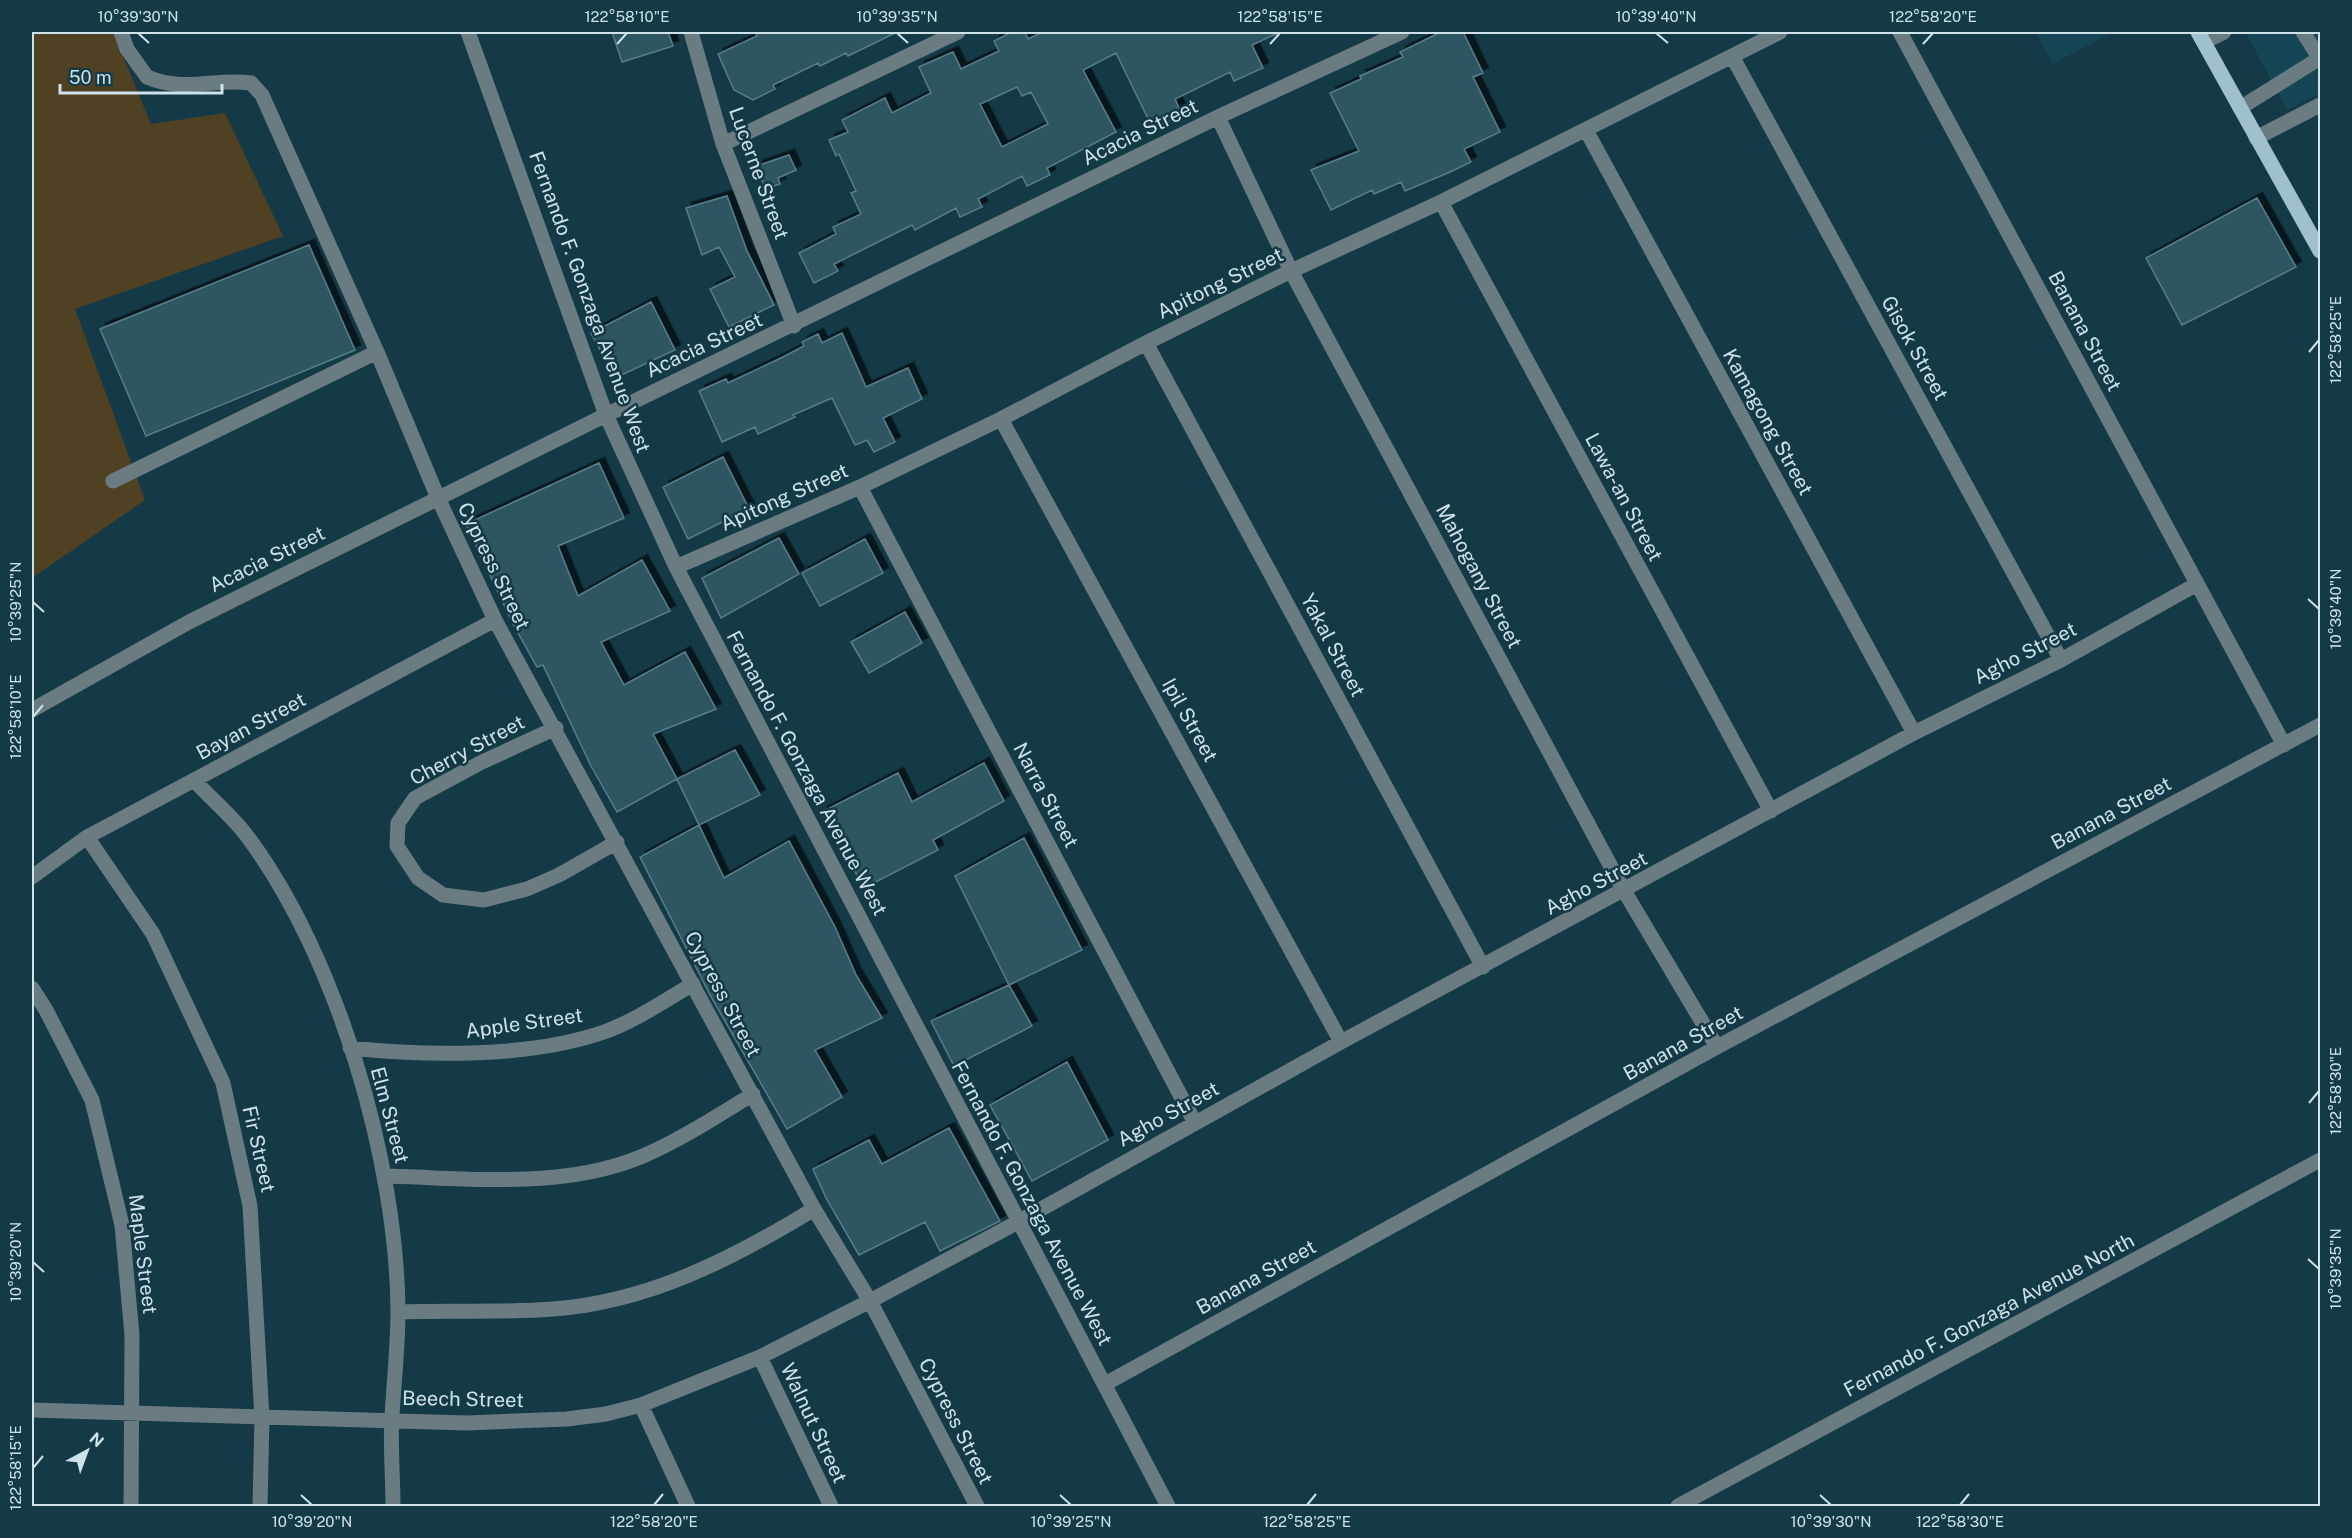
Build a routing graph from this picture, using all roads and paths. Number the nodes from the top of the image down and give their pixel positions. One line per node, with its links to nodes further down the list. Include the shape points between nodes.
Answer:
1 (121, 32): 24 (street, Cypress Street, via 127,49 147,77 182,86 251,82 262,95)
2 (468, 32): 25 (street, Fernando F. Gonzaga Avenue West)
3 (691, 32): 18 (street, Lucerne Street)
4 (958, 32): 18 (street)
5 (1401, 32): 15 (street, Acacia Street)
6 (1780, 32): 11 (street, Apitong Street)
7 (1900, 32): 31 (street, Banana Street)
8 (2224, 32): 10 (street)
9 (2303, 32): 12 (street)
10 (2201, 37): 14 (main road)
11 (1732, 56): 16 (street, Apitong Street); 33 (street, Gisok Street)
12 (2320, 59): 14 (street)
13 (2320, 105): 17 (street)
14 (2240, 108): 17 (main road)
15 (1218, 117): 21 (street, Mahogany Street); 22 (street, Acacia Street)
16 (1586, 130): 19 (street, Apitong Street); 37 (street, Kamagong Street)
17 (2256, 138): 20 (main road)
18 (723, 144): 22 (street, Lucerne Street)
19 (1441, 202): 21 (street, Apitong Street); 40 (street, Lawa-an Street)
20 (2320, 251)
21 (1291, 271): 23 (street, Apitong Street); 44 (street, Mahogany Street)
22 (794, 326): 25 (street, Acacia Street)
23 (1146, 343): 26 (street, Apitong Street); 45 (street, Yakal Street)
24 (377, 352): 27 (street); 29 (street, Cypress Street)
25 (606, 415): 29 (street, Acacia Street); 30 (street, Fernando F. Gonzaga Avenue West)
26 (1001, 418): 28 (street, Apitong Street); 48 (street, Ipil Street)
27 (113, 481)
28 (860, 487): 30 (street, Apitong Street); 52 (street, Narra Street)
29 (438, 498): 32 (street, Cypress Street); 34 (street, Acacia Street, via 189,622)
30 (676, 567): 56 (street, Fernando F. Gonzaga Avenue West)
31 (2197, 584): 33 (street, Agho Street); 38 (street, Banana Street)
32 (495, 620): 36 (street, Cypress Street); 39 (street, Bayan Street)
33 (2061, 660): 37 (street, Agho Street)
34 (32, 710)
35 (2320, 725): 38 (street, Banana Street)
36 (556, 728): 42 (street, Cypress Street); 42 (street, Cherry Street, via 415,798 398,823 397,846 418,878 443,895 484,900 527,889)
37 (1914, 734): 40 (street, Agho Street)
38 (2284, 745): 49 (street, Banana Street)
39 (194, 780): 41 (street, Bayan Street); 50 (street, Elm Street, via 246,835 272,874 314,956)
40 (1771, 811): 44 (street, Agho Street)
41 (87, 837): 43 (street, Bayan Street); 64 (street, Fir Street, via 153,934 223,1083 250,1206)
42 (617, 842): 46 (street, Cypress Street)
43 (32, 877)
44 (1624, 892): 45 (street, Agho Street); 49 (street, Mahogany Street)
45 (1483, 967): 48 (street, Agho Street)
46 (693, 984): 50 (street, Apple Street, via 604,1032 562,1042 416,1054); 51 (street, Cypress Street)
47 (32, 988): 63 (street, Maple Street, via 92,1100 122,1225 132,1335)
48 (1341, 1042): 52 (street, Agho Street)
49 (1717, 1047): 60 (street, Banana Street)
50 (350, 1048): 54 (street, Elm Street)
51 (753, 1095): 54 (street, via 654,1152 588,1172 511,1180); 55 (street, Cypress Street)
52 (1195, 1123): 56 (street, Agho Street)
53 (2320, 1160): 73 (street, Fernando F. Gonzaga Avenue North)
54 (385, 1176): 58 (street, Elm Street)
55 (814, 1209): 57 (street, Cypress Street); 58 (street, via 764,1240 707,1268 657,1288 606,1302 554,1309)
56 (1018, 1222): 57 (street, Agho Street); 60 (street, Fernando F. Gonzaga Avenue West)
57 (870, 1301): 59 (street, Beech Street); 71 (street, Cypress Street)
58 (398, 1311): 65 (street, Elm Street)
59 (760, 1357): 61 (street, Beech Street); 70 (street, Walnut Street)
60 (1105, 1384): 72 (street, Fernando F. Gonzaga Avenue West)
61 (641, 1405): 65 (street, Beech Street, via 567,1419 467,1424); 69 (street)
62 (32, 1410): 63 (street, Beech Street)
63 (131, 1413): 64 (street, Beech Street); 66 (street, Maple Street)
64 (262, 1418): 65 (street, Beech Street); 67 (street, Fir Street)
65 (392, 1419): 68 (street, Elm Street)
66 (130, 1506)
67 (260, 1506)
68 (393, 1506)
69 (688, 1506)
70 (831, 1506)
71 (977, 1506)
72 (1168, 1506)
73 (1678, 1506)

